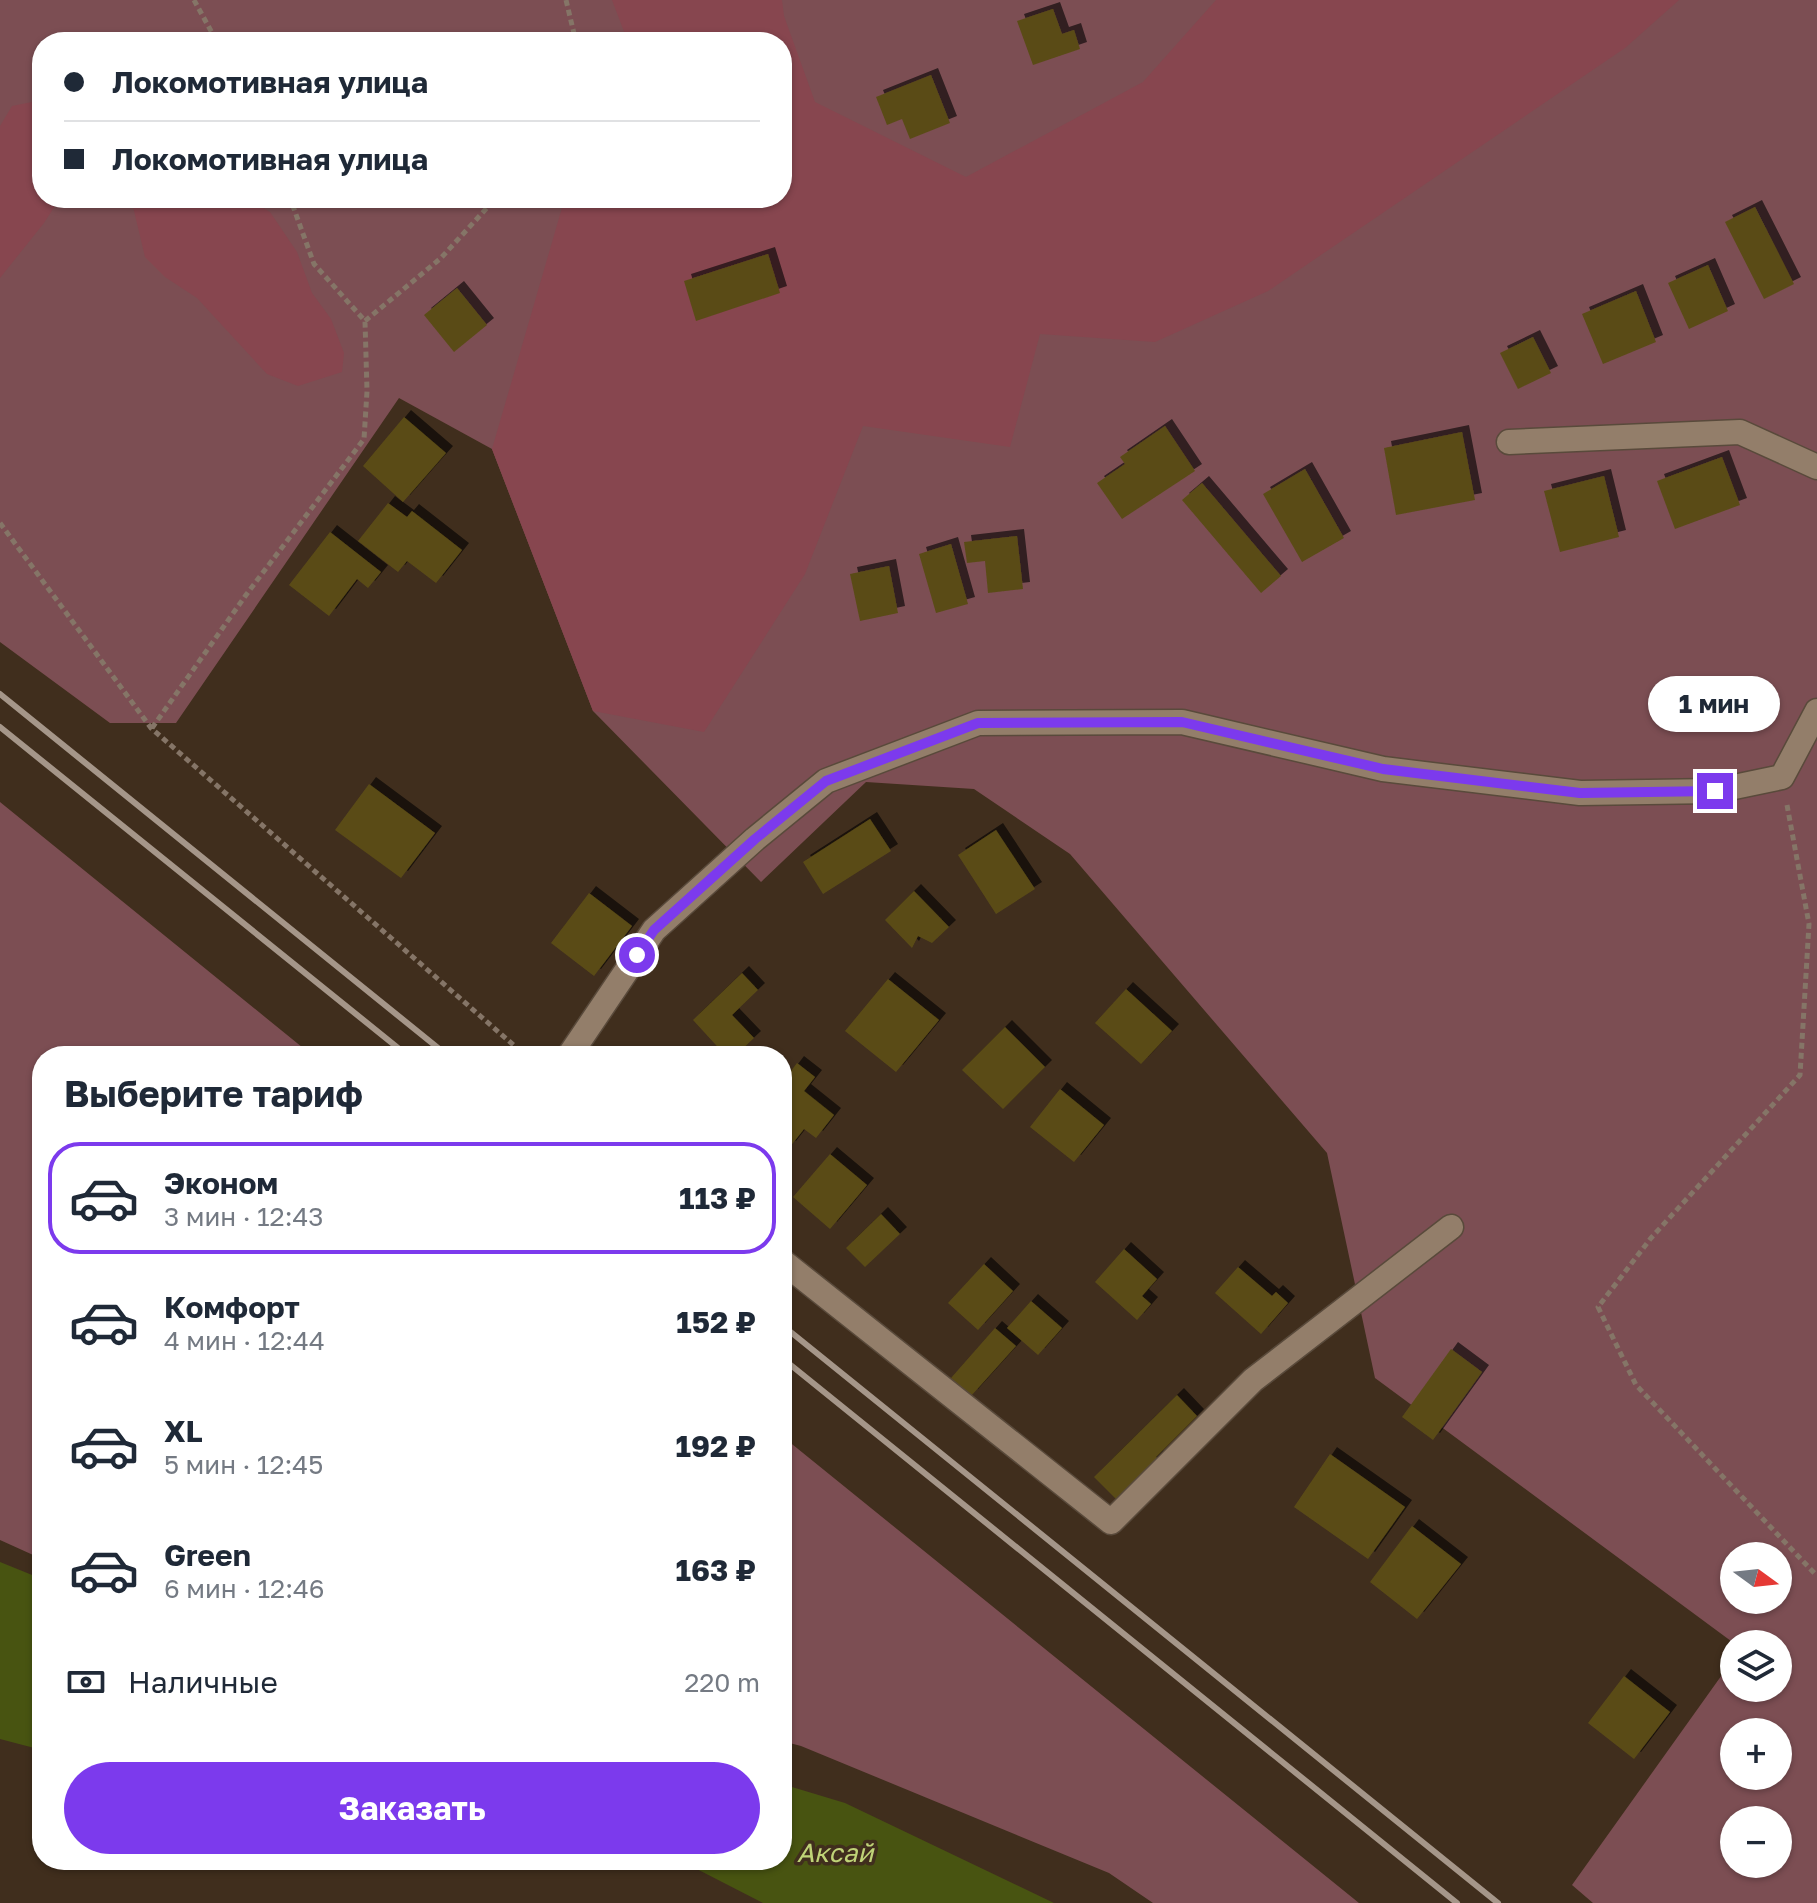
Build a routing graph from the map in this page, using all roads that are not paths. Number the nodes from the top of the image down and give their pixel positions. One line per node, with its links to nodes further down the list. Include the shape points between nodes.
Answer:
1 (1509, 442): 2 (street, via 1740,432)
2 (1817, 467)
3 (1817, 711): 4 (street, via 1782,777 1715,791 1580,793 1383,769 1182,722 978,723 814,790 654,930)
4 (576, 1046)
5 (1451, 1227): 6 (street, via 1253,1380 1111,1522)
6 (792, 1269)

